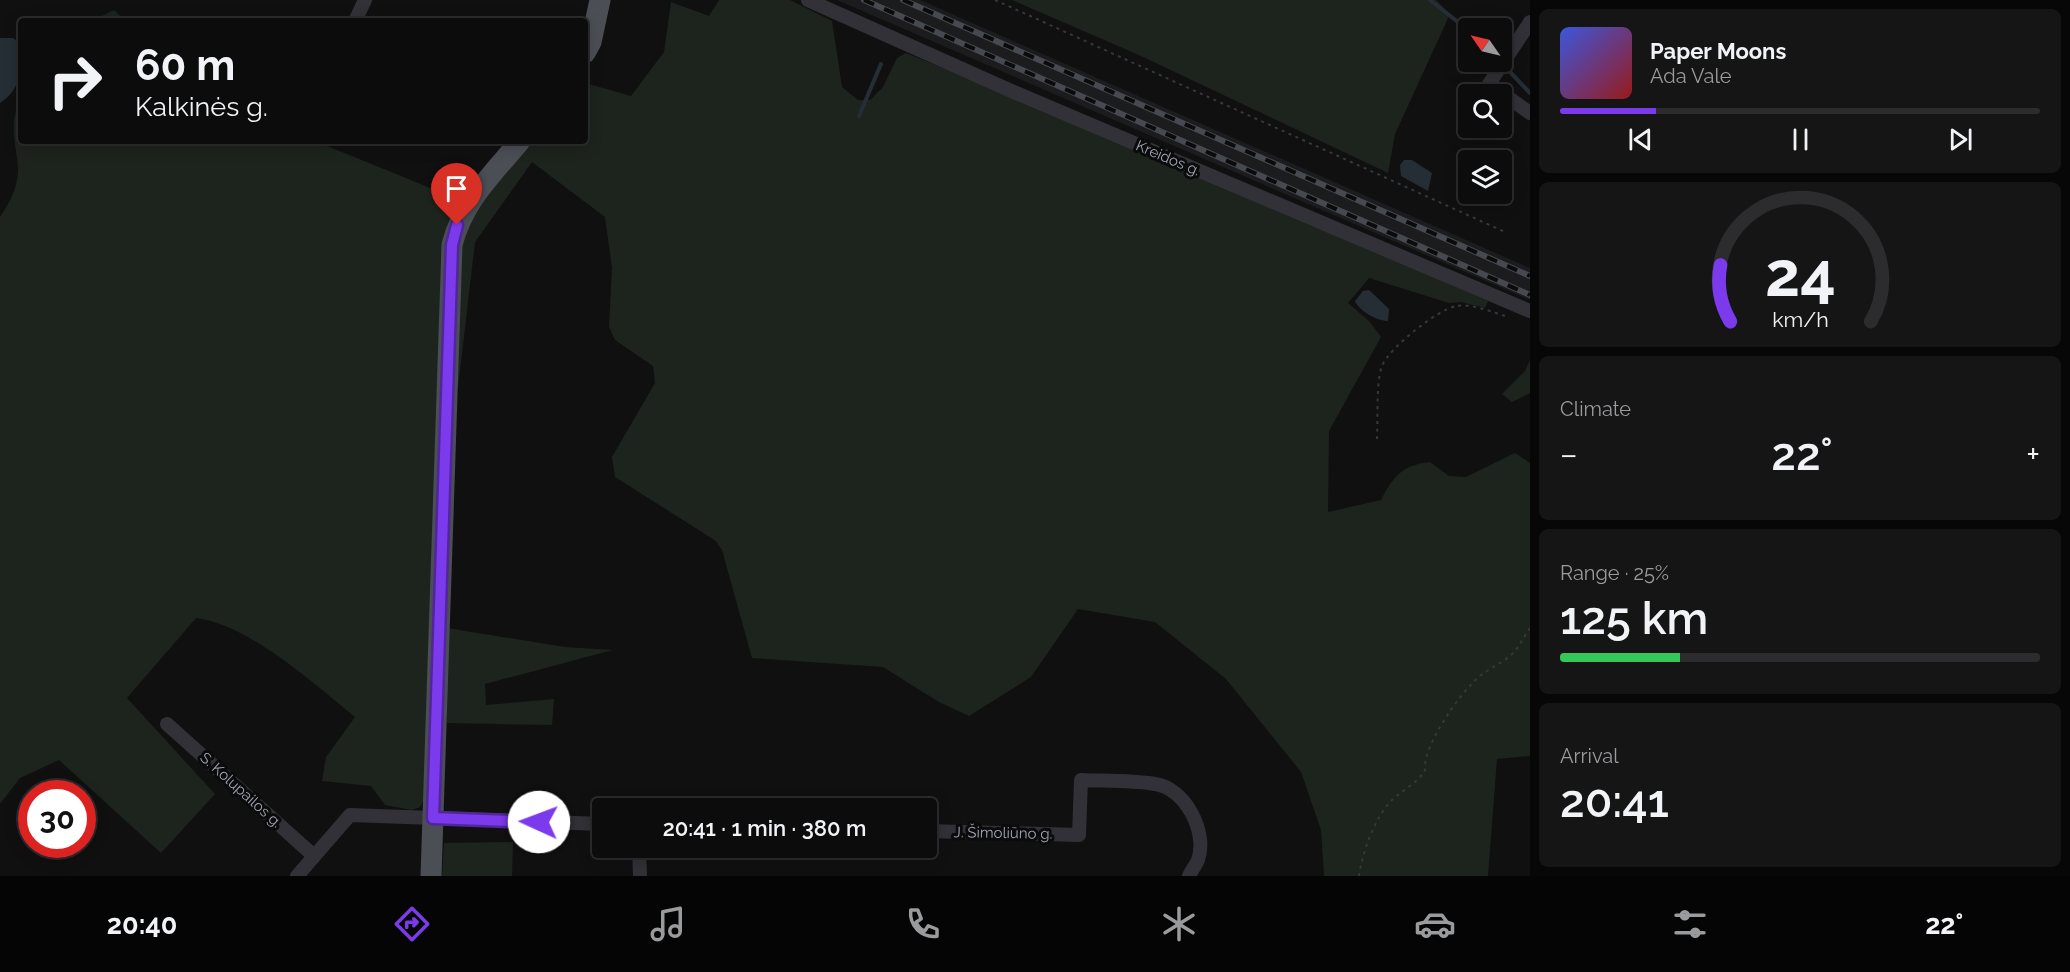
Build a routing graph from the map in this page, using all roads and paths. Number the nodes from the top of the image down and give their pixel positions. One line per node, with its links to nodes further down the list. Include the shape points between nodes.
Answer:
1 (365, 0): 5 (street)
2 (600, 0): 7 (main road)
3 (808, 0): 11 (street, Kreidos g., via 1016,93)
4 (995, 0): 10 (path)
5 (356, 18)
6 (1530, 22): 8 (street, via 1490,84)
7 (588, 48)
8 (1530, 113)
9 (517, 144): 16 (main road, via 467,204 452,245)
10 (1505, 232)
11 (1530, 310)
12 (1514, 319): 13 (path, via 1456,306 1400,343 1382,364 1379,375)
13 (1377, 439)
14 (1530, 628): 25 (path, via 1510,656 1465,690 1430,744 1420,778 1388,804 1370,832)
15 (167, 724): 19 (street, S. Kolupailos g.)
16 (433, 818): 17 (street); 19 (street, via 350,815); 22 (main road)
17 (592, 824)
18 (937, 831): 24 (street, J. Šimoliūno g., via 1079,835 1081,780 1156,784 1173,791 1187,806 1199,830 1198,858)
19 (314, 856): 21 (street)
20 (639, 858): 23 (street)
21 (297, 876)
22 (431, 876)
23 (640, 876)
24 (1189, 876)
25 (1359, 876)

